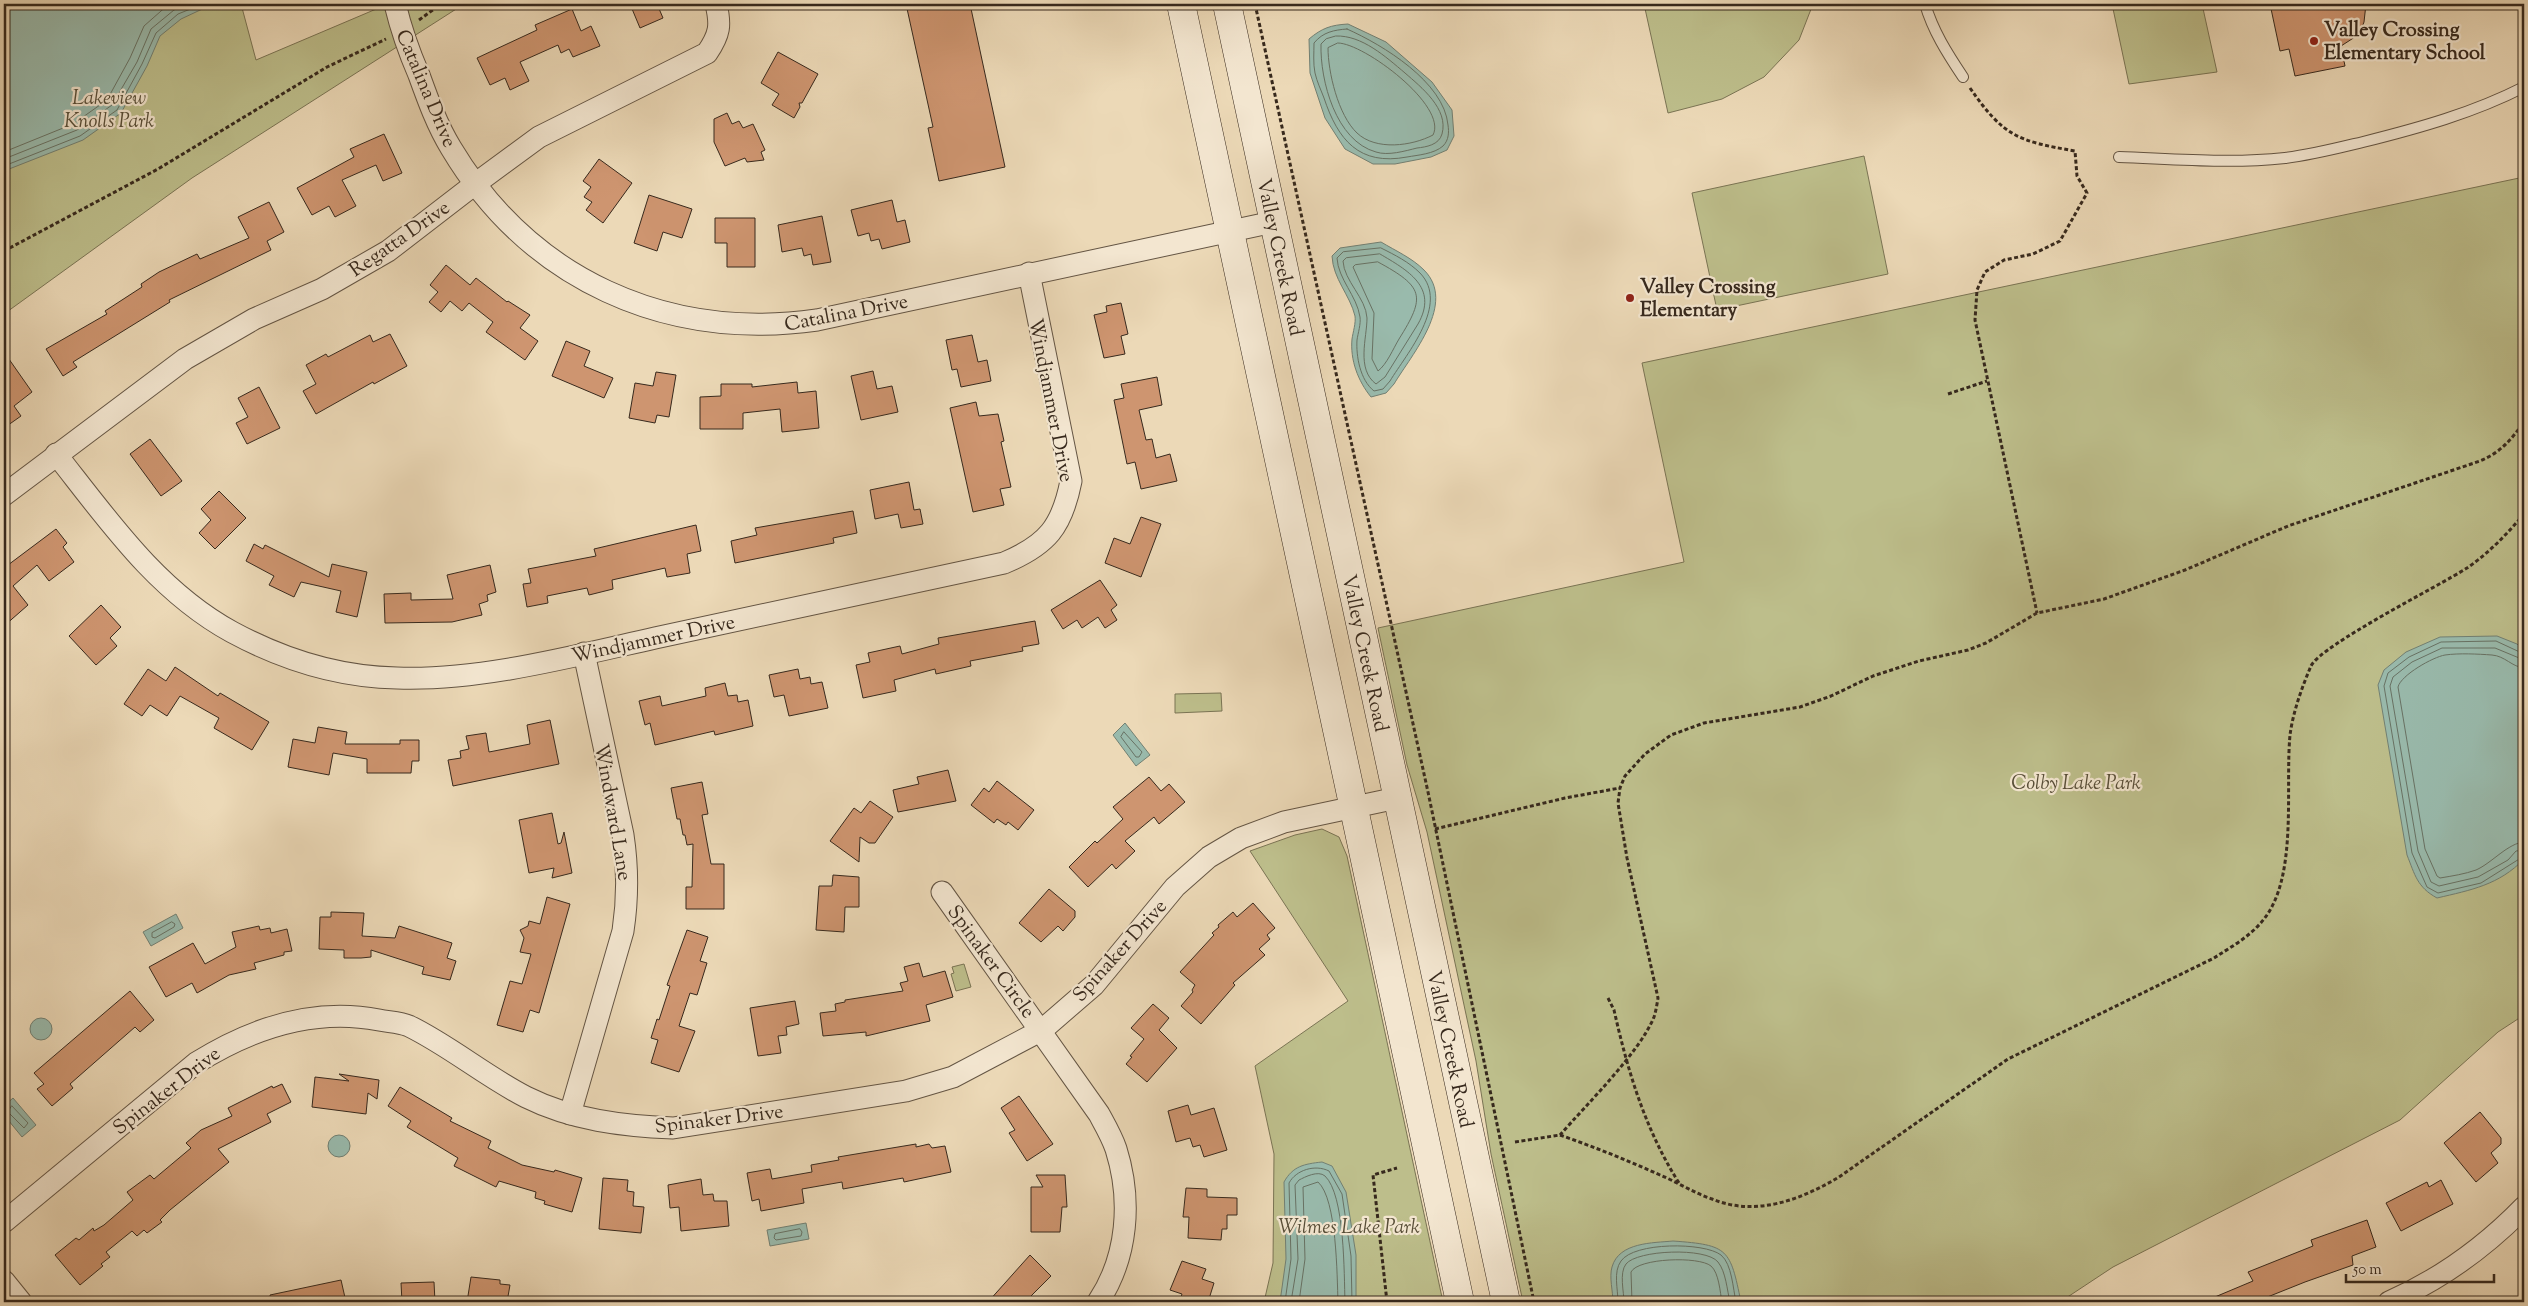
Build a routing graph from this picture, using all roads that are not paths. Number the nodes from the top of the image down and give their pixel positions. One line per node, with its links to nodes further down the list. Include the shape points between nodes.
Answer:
1 (395, 4): 9 (street, Catalina Drive, via 401,30 434,116 450,148)
2 (716, 4): 9 (street, Regatta Drive, via 719,18 717,38 707,53 539,137)
3 (1181, 4): 11 (main road)
4 (1226, 4): 10 (main road, Valley Creek Road)
5 (1925, 4): 6 (lane, via 1945,51)
6 (1963, 77)
7 (2524, 87): 8 (lane, via 2487,106 2454,117 2295,156 2212,160)
8 (2118, 157)
9 (475, 184): 12 (street, Catalina Drive, via 508,222 570,271 603,291 639,306 683,318 781,325); 13 (street, Regatta Drive, via 388,251 355,272 254,319 184,359)
10 (1273, 222): 11 (street, Catalina Drive); 16 (main road, Valley Creek Road)
11 (1230, 231): 12 (street, Catalina Drive); 17 (main road)
12 (1029, 273): 15 (street, Windjammer Drive, via 1071,481 1067,503 1057,526 1041,544 1004,563)
13 (56, 454): 14 (street, Regatta Drive); 15 (street, Windjammer Drive, via 122,538 155,574 190,605 230,631 265,648 351,674 395,678 446,677)
14 (4, 495)
15 (584, 654): 20 (street, Windward Lane, via 623,835 628,865 628,905)
16 (1397, 798): 17 (street, Spinaker Drive); 27 (main road, Valley Creek Road)
17 (1354, 806): 19 (street, Spinaker Drive, via 1276,825 1241,838 1209,857 1175,887 1094,985); 26 (main road)
18 (942, 892): 19 (street, Spinaker Circle)
19 (1042, 1030): 20 (street, Spinaker Drive, via 953,1076 906,1091 674,1128 632,1125); 25 (street, Spinaker Circle, via 1099,1114 1115,1147 1124,1182 1126,1218 1119,1257 1106,1291)
20 (570, 1114): 22 (street, Spinaker Drive, via 526,1098 407,1025 330,1016 293,1020 234,1040 196,1063)
21 (2524, 1207): 28 (street, via 2484,1245)
22 (4, 1222)
23 (4, 1281): 24 (street)
24 (21, 1302)
25 (1098, 1302)
26 (1460, 1302)
27 (1506, 1302)
28 (2390, 1302)

